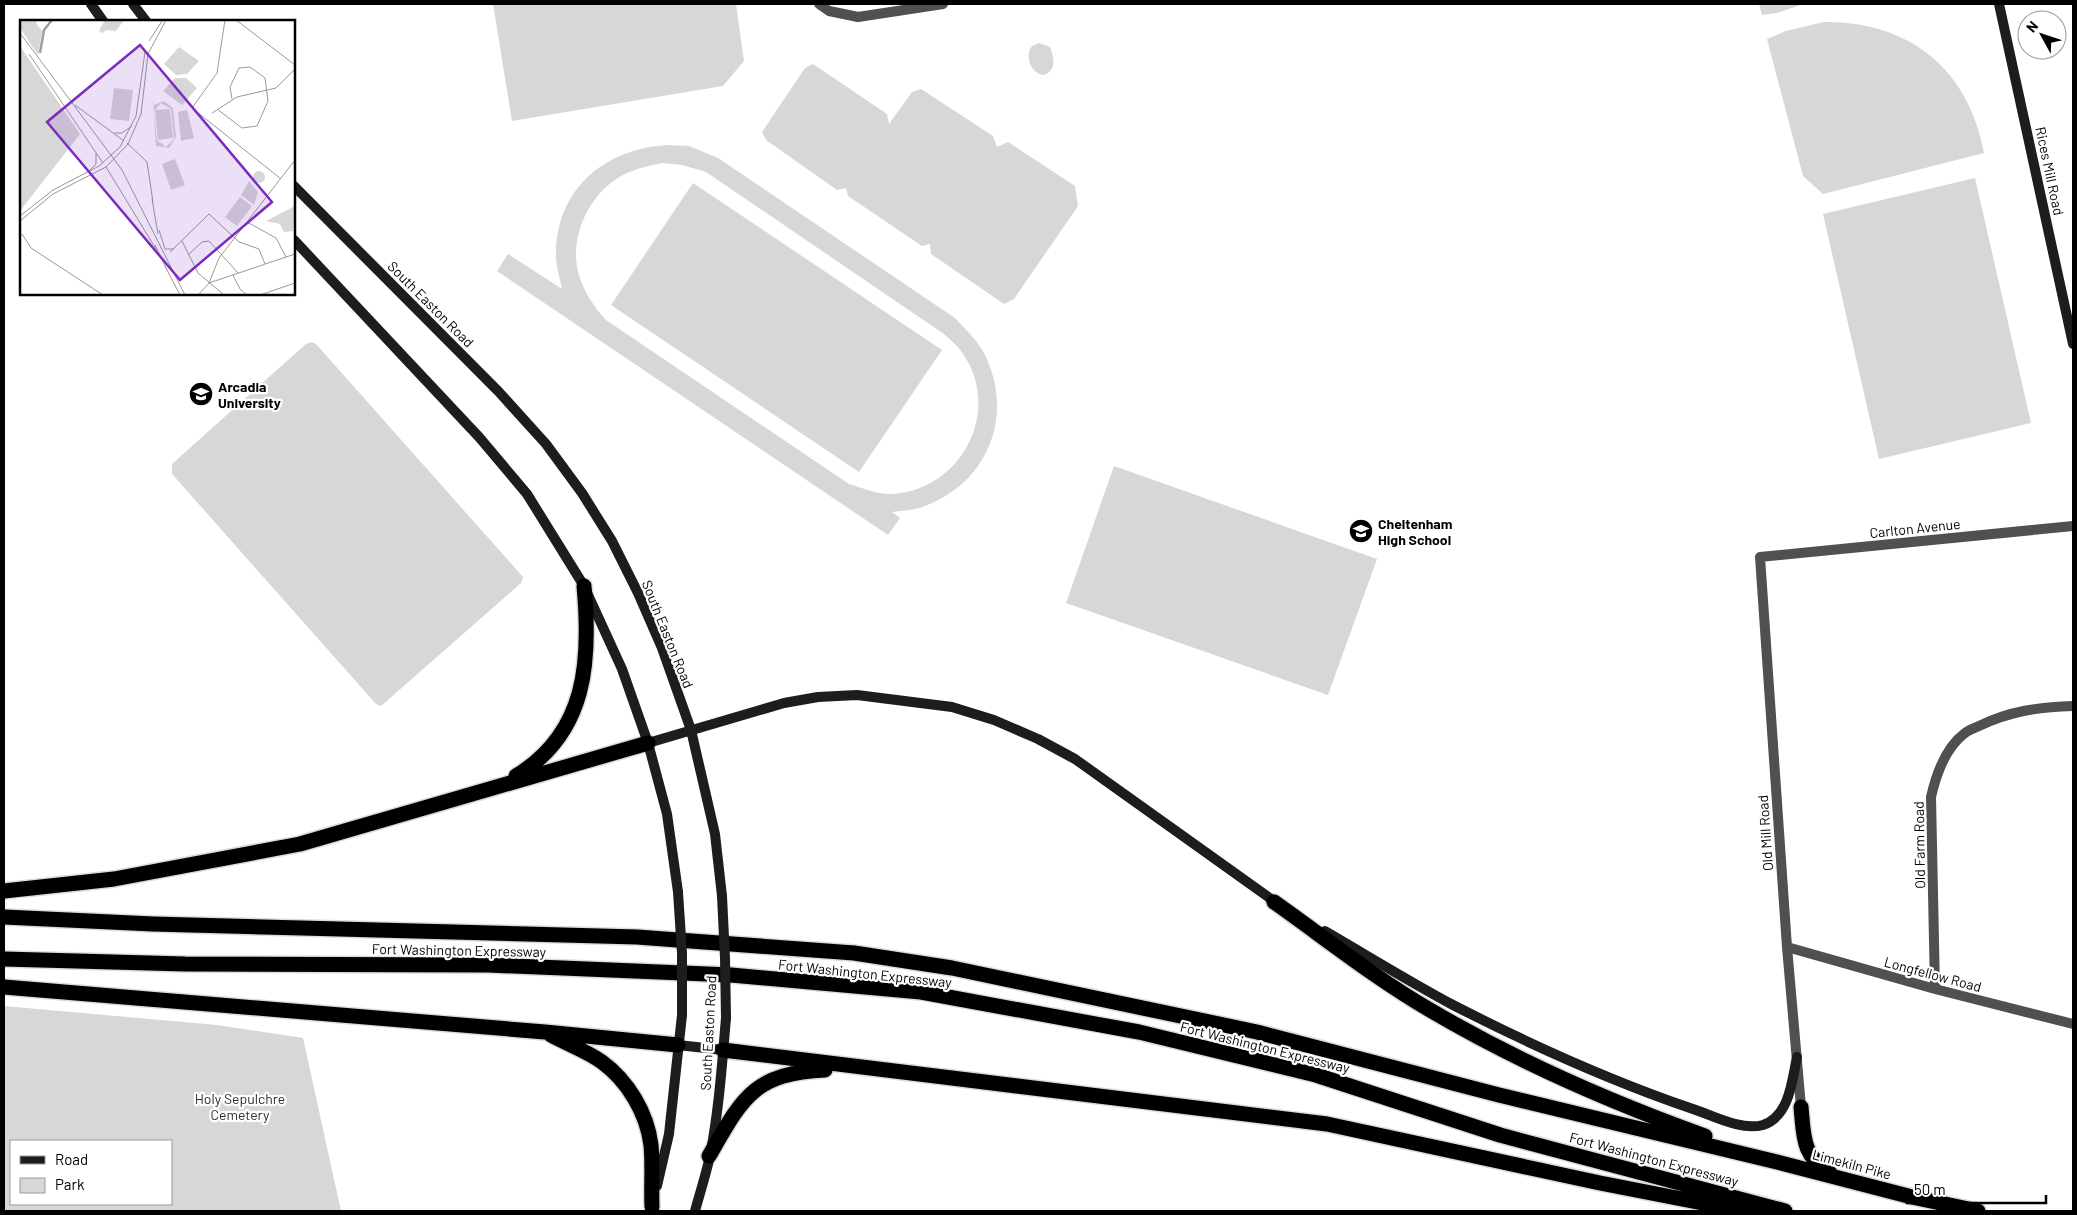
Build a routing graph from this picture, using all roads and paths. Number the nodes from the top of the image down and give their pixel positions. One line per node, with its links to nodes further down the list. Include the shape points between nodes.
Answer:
1 (91, 4): 6 (main road)
2 (133, 4): 7 (main road)
3 (819, 4): 4 (street, via 829,11 858,17)
4 (942, 4)
5 (1999, 4): 10 (main road, Rices Mill Road)
6 (102, 20)
7 (145, 20)
8 (295, 187): 16 (main road, South Easton Road, via 499,392 546,444 582,493 612,541 638,593 662,648)
9 (295, 241): 14 (main road, South Easton Road, via 479,436 526,494)
10 (2071, 322): 11 (main road, Rices Mill Road)
11 (2073, 344)
12 (2073, 526): 13 (street, Carlton Avenue)
13 (1760, 557): 22 (street, Old Mill Road)
14 (584, 586): 17 (main road, South Easton Road, via 622,669); 18 (highway, via 586,658 583,684 575,708 563,732 546,754)
15 (2073, 706): 25 (street, Old Farm Road, via 2022,710 1995,718 1965,733 1936,775 1931,797)
16 (691, 730): 17 (main road); 20 (main road, via 784,703 818,697 857,695 952,707 994,720 1075,759); 29 (main road, South Easton Road, bridge, via 714,834 722,896 726,1018)
17 (648, 743): 18 (highway); 28 (main road, South Easton Road, bridge, via 667,814 678,892 682,953 682,1015)
18 (500, 786): 19 (highway, via 300,844 114,880)
19 (4, 891)
20 (1274, 902): 30 (main road, via 1453,1005 1569,1060 1658,1097 1739,1125 1763,1125 1778,1114 1787,1099); 34 (highway, via 1391,985 1471,1032 1643,1114)
21 (4, 918): 34 (highway, Fort Washington Expressway, via 637,937 854,953 952,968 1257,1032)
22 (1787, 947): 25 (street, Longfellow Road); 30 (street, Old Mill Road)
23 (4, 959): 39 (highway, Fort Washington Expressway, via 185,964 488,965 731,975 921,992 1139,1032 1316,1074 1500,1135)
24 (4, 987): 27 (highway)
25 (1935, 989): 26 (street, Longfellow Road)
26 (2073, 1024)
27 (545, 1032): 28 (highway); 36 (highway, via 601,1061 634,1099 647,1126 651,1146)
28 (678, 1045): 29 (main road); 36 (main road, South Easton Road, via 669,1134)
29 (723, 1050): 31 (highway); 33 (main road, South Easton Road)
30 (1797, 1057): 32 (street, Old Mill Road)
31 (869, 1068): 33 (highway, via 806,1070 781,1075 760,1085 737,1108); 38 (highway, via 1327,1124)
32 (1801, 1108): 35 (highway, via 1808,1152 1822,1168)
33 (709, 1156): 37 (main road, South Easton Road)
34 (1777, 1162): 35 (highway, Limekiln Pike)
35 (1836, 1176): 40 (highway, Limekiln Pike)
36 (651, 1209)
37 (695, 1211)
38 (1744, 1211)
39 (1785, 1211)
40 (1978, 1211)

